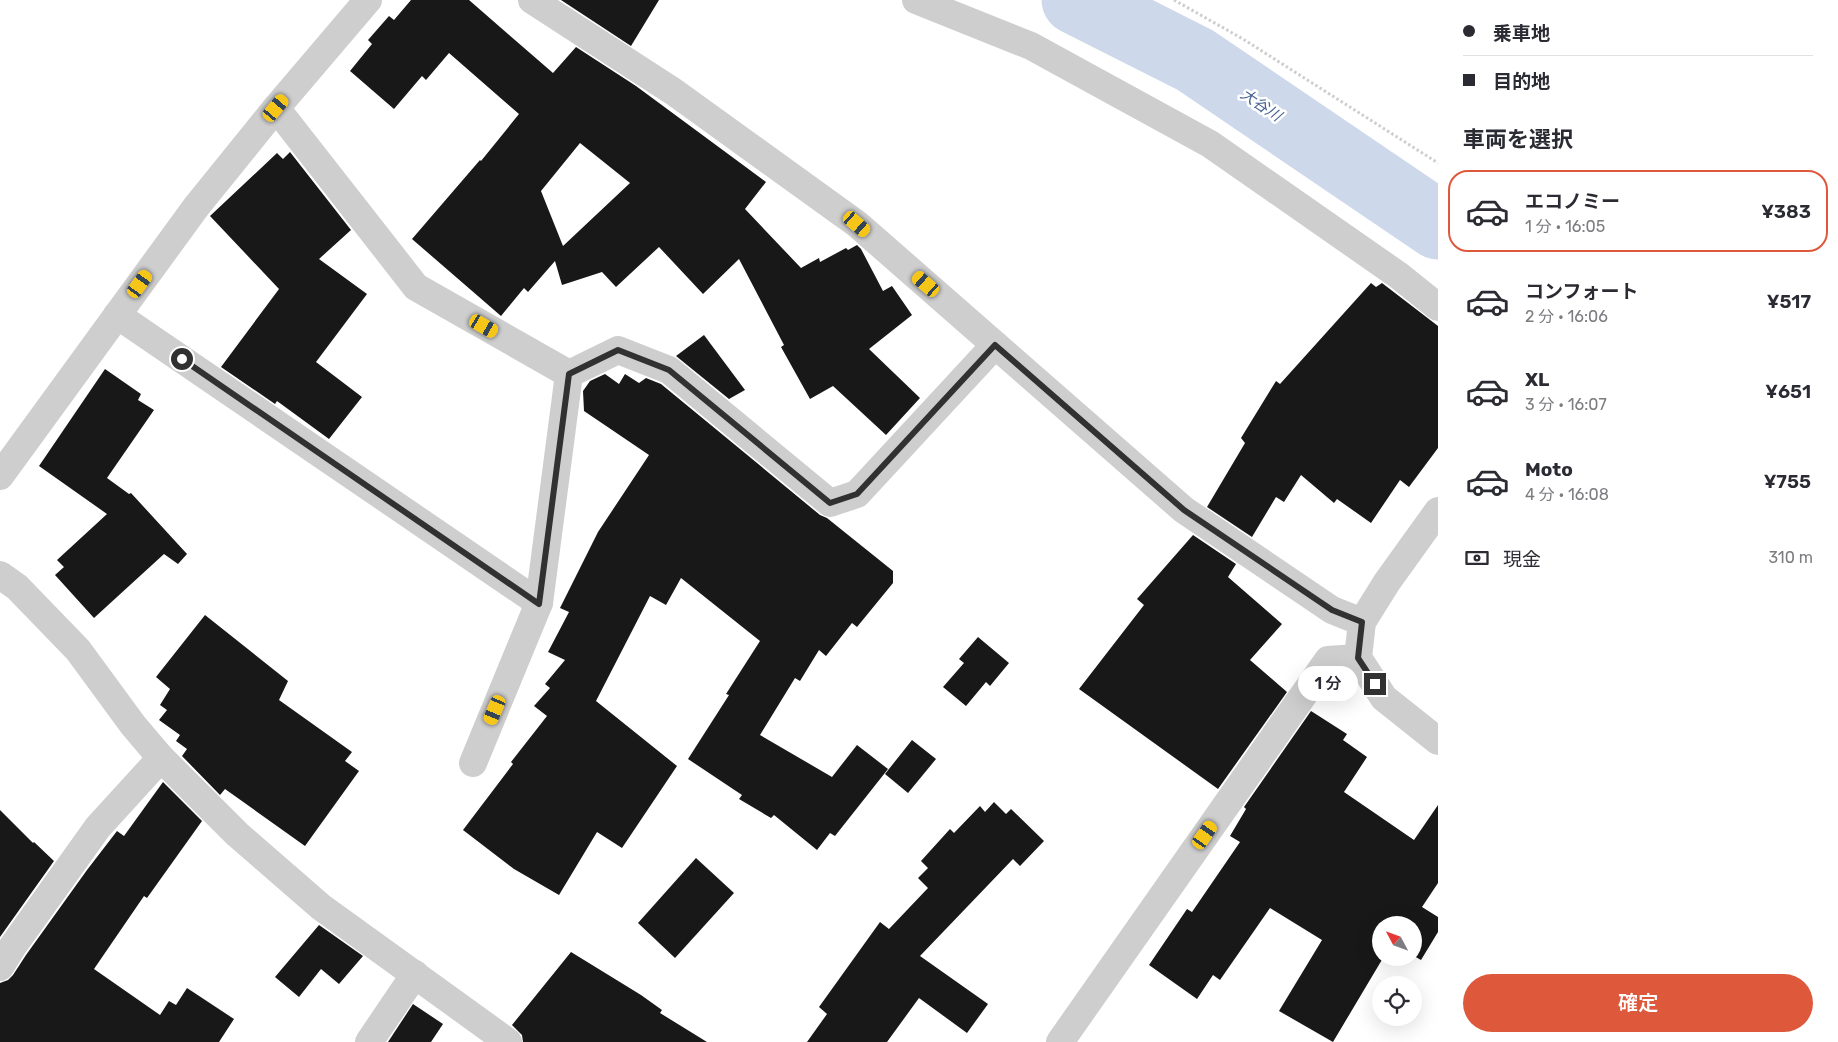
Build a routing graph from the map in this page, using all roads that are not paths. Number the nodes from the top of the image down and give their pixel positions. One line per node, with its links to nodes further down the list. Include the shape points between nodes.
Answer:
1 (368, 0): 4 (street)
2 (532, 0): 7 (street, via 674,92 857,224)
3 (916, 0): 5 (street, via 1031,46 1210,144 1398,275)
4 (276, 108): 6 (street, via 196,207); 8 (street, via 416,287)
5 (1438, 307)
6 (117, 315): 9 (street); 12 (street)
7 (995, 345): 8 (street, via 857,494 830,503 669,370 618,350); 13 (street, via 1184,510 1332,610)
8 (569, 374): 12 (street)
9 (0, 476)
10 (1438, 511): 13 (street)
11 (0, 575): 16 (street, via 17,587 78,650)
12 (539, 604): 17 (street)
13 (1362, 622): 14 (street)
14 (1358, 658): 15 (street, via 1384,698); 22 (street, via 1328,660)
15 (1438, 741)
16 (161, 758): 18 (street, via 98,827); 19 (street, via 237,834 321,907)
17 (473, 763)
18 (0, 967)
19 (415, 974): 20 (street); 21 (street)
20 (369, 1042)
21 (508, 1042)
22 (1060, 1042)

